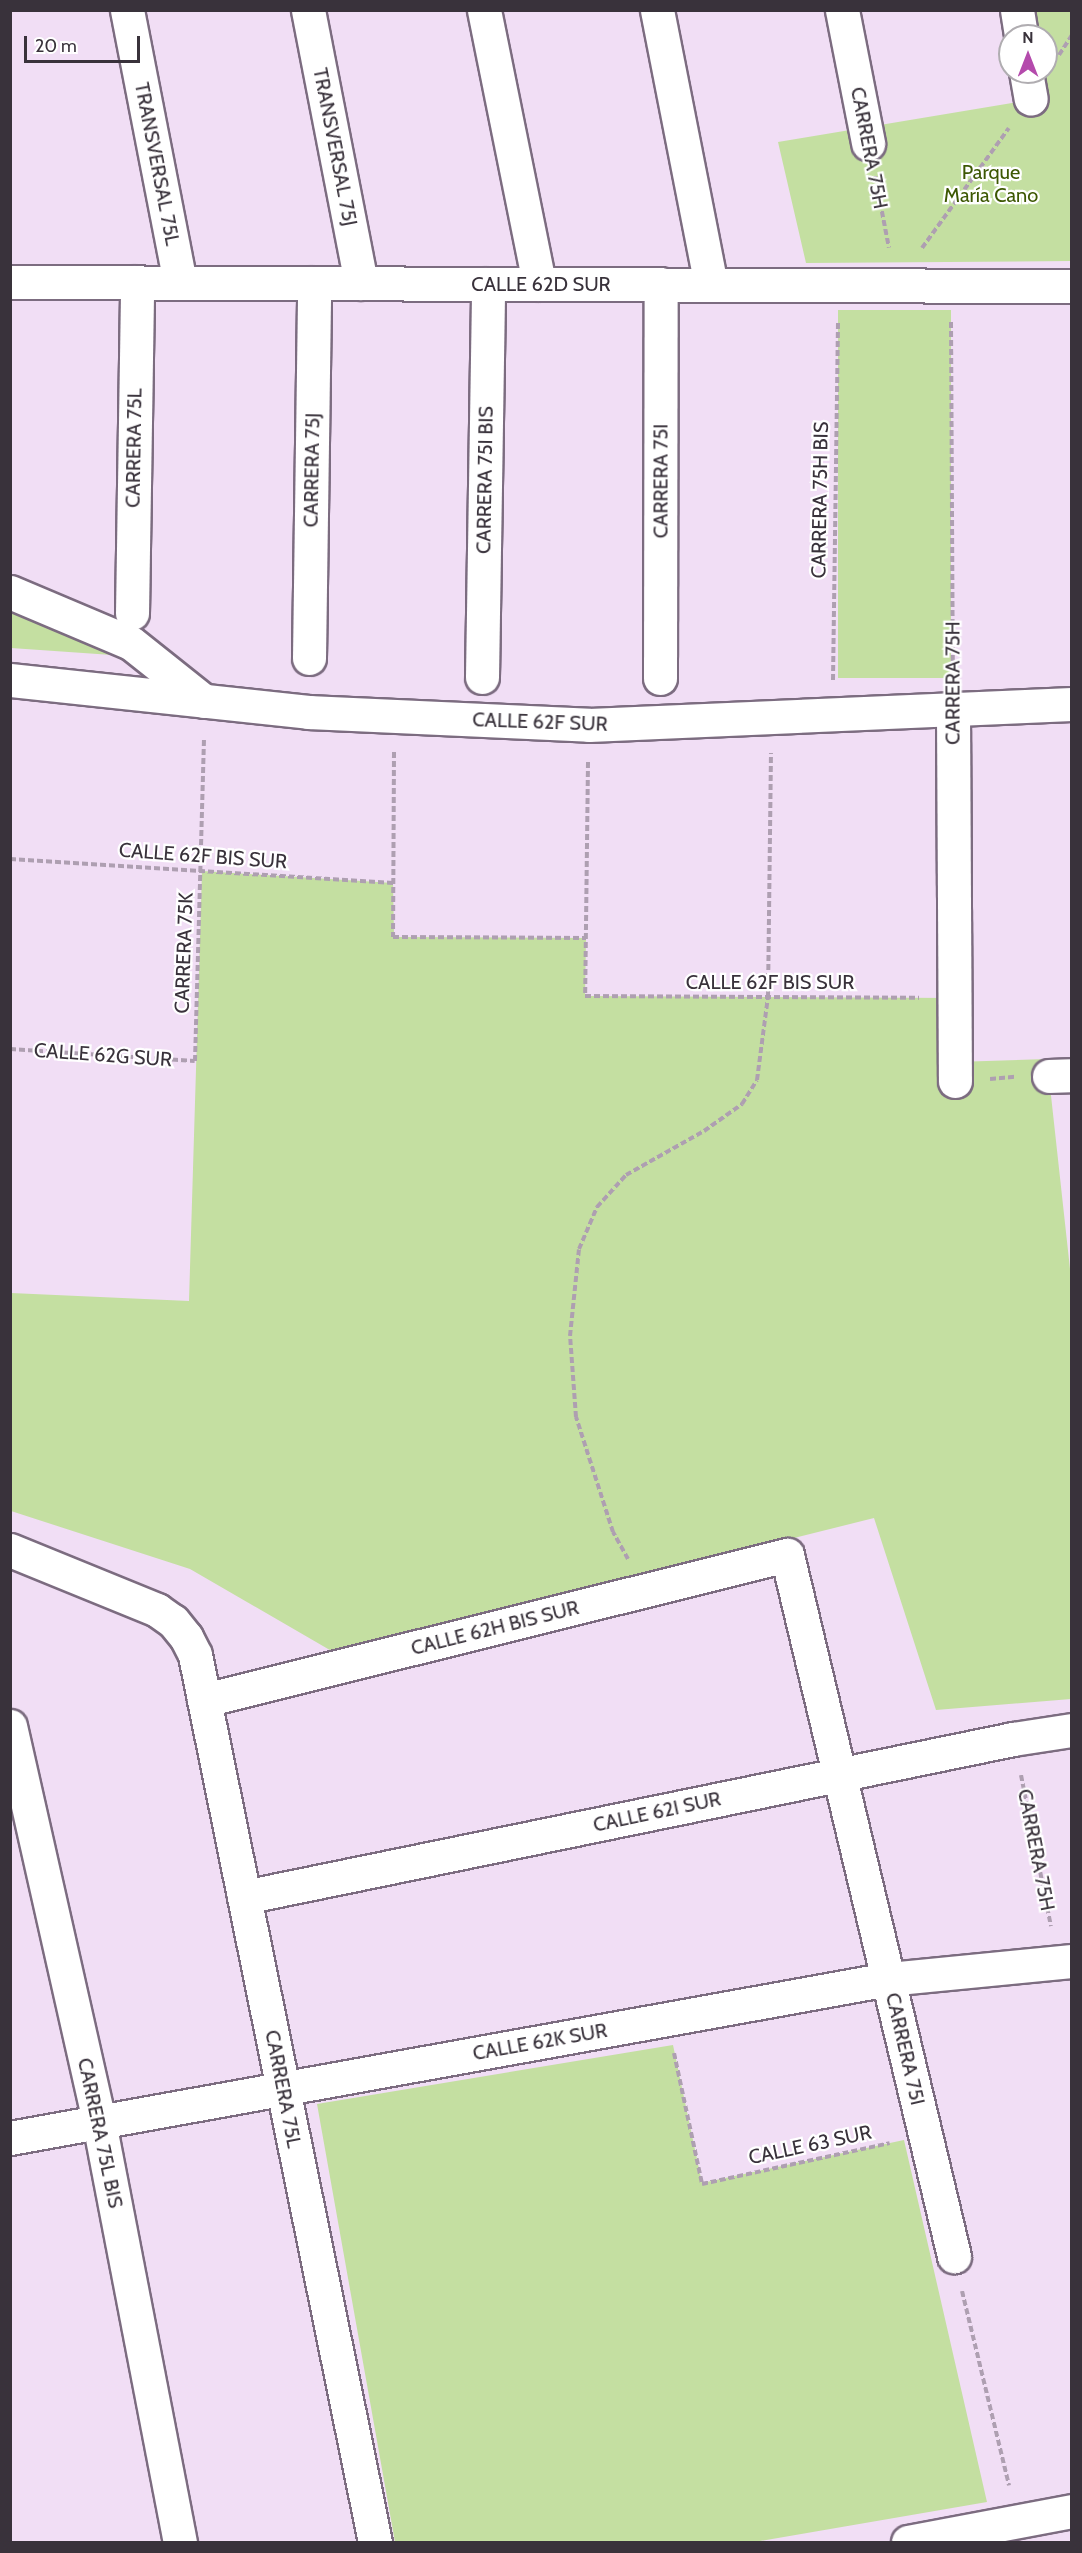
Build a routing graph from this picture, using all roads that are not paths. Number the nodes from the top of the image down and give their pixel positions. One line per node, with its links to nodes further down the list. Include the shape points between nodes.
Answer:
1 (127, 10): 9 (street, TRANSVERSAL 75L)
2 (308, 10): 11 (street, TRANSVERSAL 75J)
3 (484, 10): 13 (street)
4 (657, 10): 15 (street)
5 (842, 10): 6 (street, CARRERA 75H)
6 (868, 143)
7 (11, 279): 8 (street, CALLE 62D SUR)
8 (137, 282): 9 (street, CALLE 62D SUR); 18 (street, CARRERA 75L)
9 (180, 282): 10 (street, CALLE 62D SUR)
10 (314, 283): 11 (street, CALLE 62D SUR); 19 (street, CARRERA 75J)
11 (361, 283): 12 (street, CALLE 62D SUR)
12 (488, 284): 13 (street, CALLE 62D SUR); 20 (street, CARRERA 75I BIS)
13 (539, 284): 14 (street, CALLE 62D SUR)
14 (661, 284): 15 (street, CALLE 62D SUR); 21 (street, CARRERA 75I)
15 (711, 284): 16 (street, CALLE 62D SUR)
16 (1071, 286)
17 (10, 592): 23 (street, via 131,643)
18 (132, 614)
19 (309, 658)
20 (482, 677)
21 (660, 678)
22 (10, 680): 23 (street, CALLE 62F SUR)
23 (204, 701): 25 (street, CALLE 62F SUR, via 308,712 589,725)
24 (1071, 704): 25 (street, CALLE 62F SUR)
25 (953, 711): 26 (street, CARRERA 75H)
26 (955, 1081)
27 (10, 1550): 29 (street, CARRERA 75L, via 157,1610 173,1621 195,1655)
28 (787, 1555): 29 (street, CALLE 62H BIS SUR); 32 (street, CARRERA 75I)
29 (204, 1700): 33 (street, CARRERA 75L)
30 (10, 1726): 37 (street, CARRERA 75L BIS)
31 (1071, 1730): 32 (street, CALLE 62I SUR)
32 (839, 1775): 33 (street, CALLE 62I SUR); 35 (street, CARRERA 75I)
33 (244, 1897): 36 (street, CARRERA 75L)
34 (1065, 1961): 35 (street, CALLE 62K SUR)
35 (888, 1978): 36 (street, CALLE 62K SUR); 39 (street, CARRERA 75I)
36 (283, 2088): 37 (street, CALLE 62K SUR); 43 (street, CARRERA 75L)
37 (99, 2122): 38 (street, CALLE 62K SUR); 42 (street, CARRERA 75L BIS)
38 (10, 2138)
39 (954, 2256)
40 (1071, 2511): 41 (street)
41 (1020, 2532): 44 (street)
42 (180, 2542)
43 (375, 2542)
44 (908, 2542)

